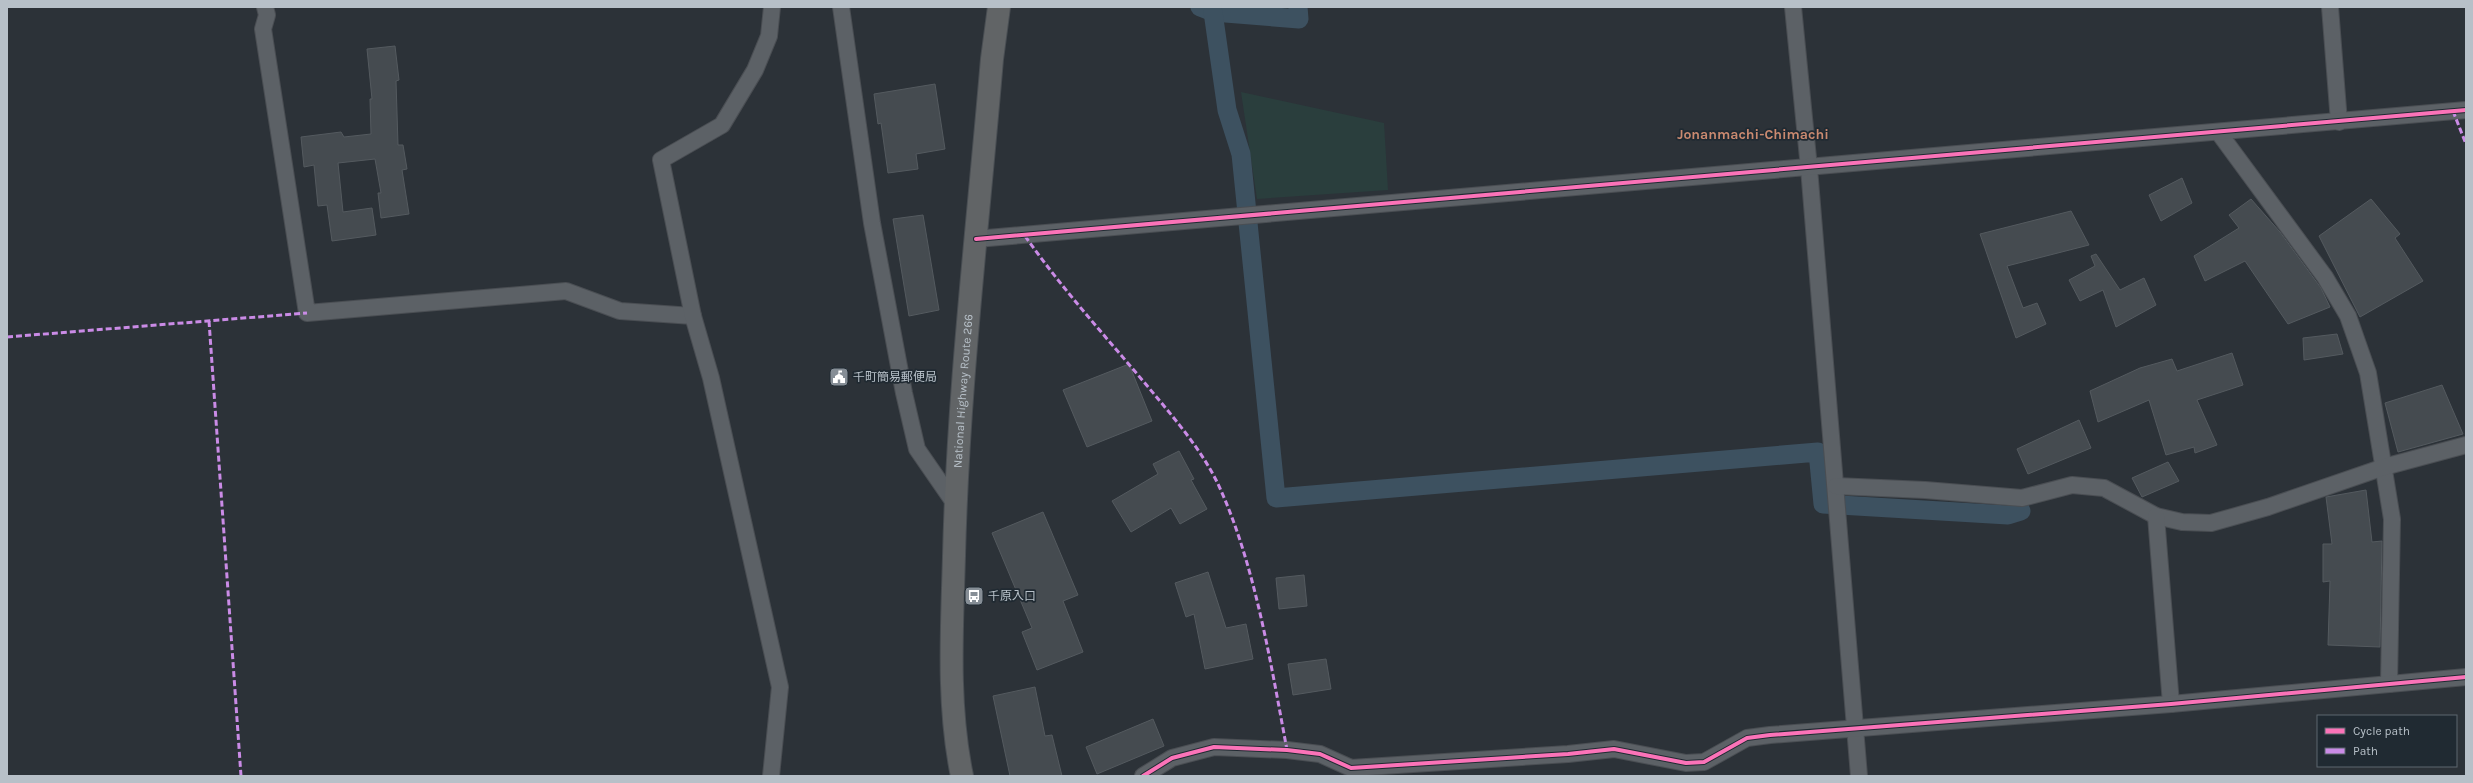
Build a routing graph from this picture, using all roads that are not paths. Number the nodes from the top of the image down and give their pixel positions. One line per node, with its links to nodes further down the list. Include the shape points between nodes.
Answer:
1 (266, 7): 12 (street, via 267,15 263,30 307,313 566,291 620,311)
2 (772, 7): 12 (street, via 768,36 755,70 722,125 661,160)
3 (841, 7): 16 (street, via 872,223 904,393 917,449)
4 (1000, 7): 11 (highway, National Highway Route 266, via 992,59)
5 (1793, 7): 10 (street)
6 (2330, 7): 8 (street)
7 (2466, 110): 8 (street)
8 (2339, 122): 9 (street)
9 (2219, 133): 10 (street); 14 (street, via 2325,277 2348,316 2368,373)
10 (1809, 168): 11 (street); 15 (street)
11 (976, 239): 16 (highway, National Highway Route 266)
12 (693, 316): 22 (street, via 711,378 780,687)
13 (2466, 445): 14 (street)
14 (2384, 467): 17 (street, via 2268,507 2211,523 2182,522); 19 (street, via 2392,518)
15 (1836, 486): 17 (street, via 2022,498 2072,485 2104,488); 21 (street)
16 (955, 504): 23 (highway, National Highway Route 266, via 953,684 955,739)
17 (2156, 516): 20 (street)
18 (2466, 677): 19 (street)
19 (2389, 684): 20 (street)
20 (2171, 704): 21 (street)
21 (1855, 728): 24 (street, via 1747,738 1704,762 1686,763 1614,749 1351,768 1320,754 1214,747 1172,758); 25 (street)
22 (771, 776)
23 (962, 776)
24 (1143, 776)
25 (1859, 776)

